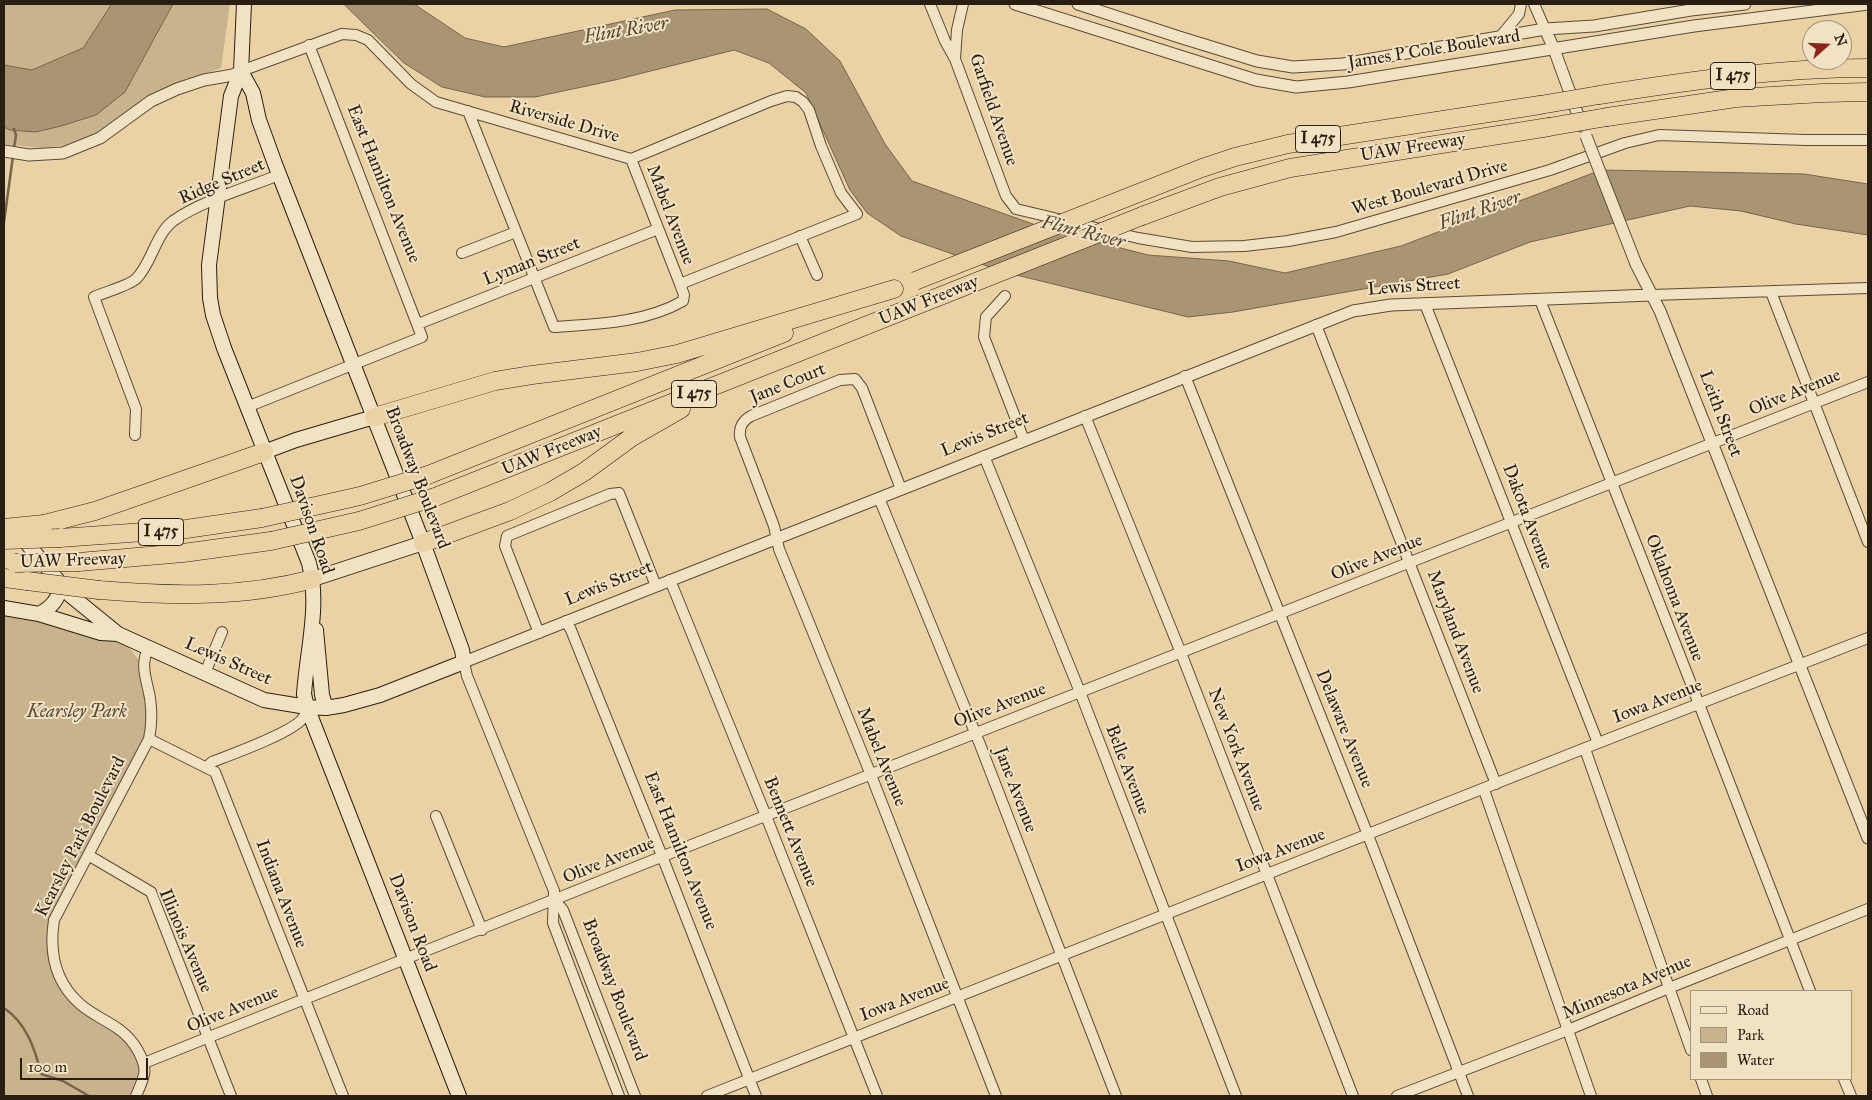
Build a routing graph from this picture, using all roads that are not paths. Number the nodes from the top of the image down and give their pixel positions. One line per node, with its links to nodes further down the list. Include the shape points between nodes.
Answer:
1 (244, 4): 16 (main road)
2 (930, 4): 14 (street)
3 (963, 4): 14 (street, Garfield Avenue)
4 (1015, 4): 13 (street, James P Cole Boulevard, via 1256,80 1296,87 1348,82)
5 (1078, 4): 11 (street, James P Cole Boulevard, via 1257,61 1293,67 1344,64)
6 (1521, 4): 11 (street, via 1519,14)
7 (1534, 4): 10 (street, Leith Street)
8 (1744, 4): 10 (street, James P Cole Boulevard)
9 (1868, 4): 13 (street, James P Cole Boulevard, via 1694,26)
10 (1545, 30): 11 (street, James P Cole Boulevard); 13 (street, Leith Street)
11 (1500, 37)
12 (309, 45): 16 (street, Riverside Drive); 18 (street, Riverside Drive, via 342,34 356,35 368,40 411,84 436,102); 39 (street, East Hamilton Avenue)
13 (1554, 49): 36 (street, Leith Street, bridge, via 1636,264)
14 (955, 59): 23 (street, Garfield Avenue)
15 (1868, 68): 33 (highway, UAW Freeway / I 475, bridge, via 1752,74 1288,144 1202,168)
16 (242, 71): 20 (street, via 177,89 151,101 100,138 64,153 29,155); 22 (main road, Broadway Boulevard, via 253,93); 24 (main road, Davison Road, via 231,96)
17 (1868, 92): 42 (highway, UAW Freeway / I 475, bridge, via 1736,98 1290,168 1220,187 1142,216)
18 (468, 111): 21 (street, Riverside Drive); 26 (street)
19 (1868, 140): 23 (street, West Boulevard Drive, via 1659,135 1336,232 1244,246 1192,247 1138,238 1016,209)
20 (4, 151)
21 (631, 158): 25 (street, Mabel Avenue); 27 (street, Riverside Drive, via 771,101 796,97 809,110 840,193 857,214)
22 (279, 175): 24 (street, Ridge Street); 41 (main road, Broadway Boulevard)
23 (1006, 196)
24 (217, 199): 46 (main road, Davison Road, via 208,265 210,298 224,348); 50 (street, Ridge Street, via 172,222 134,280 94,297 136,409)
25 (658, 229): 30 (street, Lyman Street); 31 (street, Mabel Avenue)
26 (516, 232): 28 (street); 30 (street)
27 (800, 236): 29 (street); 31 (street)
28 (462, 253)
29 (817, 275)
30 (535, 278): 31 (street, via 554,327 632,319 667,310 683,301); 39 (street, Lyman Street)
31 (680, 284)
32 (1868, 288): 34 (street, Lewis Street)
33 (894, 289): 48 (highway, via 677,354 495,381); 62 (highway, UAW Freeway / I 475, bridge, via 428,475 360,496 262,518 186,529)
34 (1771, 292): 36 (street, Lewis Street); 45 (street)
35 (1005, 296): 51 (street, via 986,317 984,337)
36 (1652, 296): 37 (street, Lewis Street); 52 (street, Leith Street)
37 (1540, 300): 38 (street, Lewis Street); 55 (street, Oklahoma Avenue)
38 (1425, 304): 40 (street, Lewis Street, via 1372,307); 59 (street, Dakota Avenue)
39 (418, 324): 41 (street, East Hamilton Avenue, via 422,337)
40 (1316, 325): 43 (street, Lewis Street); 66 (street, Maryland Avenue)
41 (353, 364): 46 (street); 48 (main road, Broadway Boulevard)
42 (747, 373): 64 (highway, via 632,437 550,492 510,511); 65 (highway, UAW Freeway / I 475, bridge, via 435,498 342,525 271,541 183,553 80,562)
43 (1185, 376): 47 (street, Lewis Street); 75 (street, Delaware Avenue)
44 (1868, 382): 45 (street, Olive Avenue)
45 (1814, 403): 52 (street, Olive Avenue); 63 (street)
46 (247, 407): 53 (main road, Davison Road)
47 (1085, 416): 51 (street, Lewis Street); 82 (street, New York Avenue)
48 (374, 417): 53 (main road); 64 (main road, Broadway Boulevard)
49 (739, 430): 56 (street, Jane Court, via 745,419 751,416 840,380 855,380 862,388); 61 (street, Mabel Avenue)
50 (135, 435)
51 (1024, 440): 54 (street, Lewis Street)
52 (1713, 444): 55 (street, Olive Avenue); 84 (street, Leith Street)
53 (264, 452): 60 (highway, bridge, via 95,511 44,524); 68 (main road, Davison Road)
54 (984, 456): 56 (street, Lewis Street); 86 (street, Belle Avenue)
55 (1612, 483): 59 (street, Olive Avenue); 87 (street, Oklahoma Avenue)
56 (901, 489): 57 (street, Lewis Street)
57 (879, 498): 61 (street, Lewis Street); 90 (street, Jane Avenue)
58 (4, 520): 70 (main road, via 26,541)
59 (1511, 522): 66 (street, Olive Avenue); 92 (street, Dakota Avenue)
60 (4, 528)
61 (777, 538): 69 (street, Lewis Street); 95 (street, Mabel Avenue)
62 (4, 540)
63 (1868, 542)
64 (423, 543): 68 (main road); 83 (main road, Broadway Boulevard)
65 (10, 563)
66 (1410, 563): 75 (street, Olive Avenue); 96 (street, Maryland Avenue)
67 (4, 578): 68 (highway, bridge, via 146,594 206,594 268,588)
68 (312, 579): 72 (main road, Davison Road)
69 (670, 580): 71 (street, Lewis Street); 99 (street, Bennett Avenue)
70 (60, 584): 74 (main road, via 54,603); 79 (main road)
71 (656, 586): 76 (street, Lewis Street); 78 (street, via 620,493 610,494 507,536 505,546)
72 (314, 606): 88 (main road, Davison Road, via 304,694); 89 (main road, via 322,696)
73 (4, 608): 74 (main road)
74 (39, 614): 79 (main road, via 101,633)
75 (1281, 614): 82 (street, Olive Avenue); 100 (street, Delaware Avenue)
76 (566, 621): 78 (street, Lewis Street); 103 (street, East Hamilton Avenue)
77 (222, 632): 85 (street)
78 (538, 632): 83 (street, Lewis Street)
79 (118, 634): 81 (main road, Lewis Street)
80 (1868, 638): 84 (street, Iowa Avenue)
81 (149, 647): 85 (main road, Lewis Street); 91 (street, Kearsley Park Boulevard, via 143,665 152,712)
82 (1180, 653): 86 (street, Olive Avenue); 104 (street, New York Avenue)
83 (464, 662): 89 (main road, Lewis Street, via 366,700); 105 (street, Broadway Boulevard)
84 (1800, 665): 87 (street, Iowa Avenue); 101 (street, Leith Street)
85 (206, 673): 88 (main road, Lewis Street, via 264,700)
86 (1080, 692): 90 (street, Olive Avenue); 107 (street, Belle Avenue)
87 (1699, 704): 92 (street, Iowa Avenue); 109 (street, Oklahoma Avenue)
88 (307, 708): 89 (main road, Lewis Street); 94 (street, via 295,725); 111 (main road, Davison Road)
89 (326, 708)
90 (975, 733): 95 (street, Olive Avenue); 110 (street, Jane Avenue)
91 (149, 738): 94 (street, Indiana Avenue); 102 (street, Kearsley Park Boulevard)
92 (1598, 743): 93 (street, Iowa Avenue)
93 (1585, 749): 96 (street, Iowa Avenue); 112 (street)
94 (206, 767): 115 (street, Indiana Avenue, via 215,772)
95 (871, 775): 99 (street, Olive Avenue); 114 (street, Mabel Avenue)
96 (1496, 784): 97 (street, Iowa Avenue)
97 (1484, 790): 100 (street, Iowa Avenue); 118 (street)
98 (436, 816): 108 (street)
99 (766, 816): 103 (street, Olive Avenue); 120 (street, Bennett Avenue)
100 (1368, 835): 104 (street, Iowa Avenue); 123 (street, Delaware Avenue)
101 (1868, 838)
102 (88, 855): 119 (street, Illinois Avenue, via 151,892); 122 (street, Kearsley Park Boulevard, via 54,920 51,938 55,967 69,992 81,1005 131,1039)
103 (662, 856): 105 (street, Olive Avenue); 124 (street, East Hamilton Avenue)
104 (1267, 874): 107 (street, Iowa Avenue); 139 (street, New York Avenue)
105 (555, 900): 108 (street, Olive Avenue); 116 (street, Broadway Boulevard, via 563,910); 117 (street, Broadway Boulevard, via 553,923)
106 (1868, 909): 109 (street, Minnesota Avenue)
107 (1165, 915): 110 (street, Iowa Avenue); 138 (street, Belle Avenue)
108 (482, 930): 111 (street, Olive Avenue)
109 (1790, 939): 112 (street, Minnesota Avenue); 113 (street, Oklahoma Avenue)
110 (1062, 956): 114 (street, Iowa Avenue); 137 (street, Jane Avenue)
111 (406, 958): 115 (street, Olive Avenue); 130 (main road, Davison Road)
112 (1669, 988): 118 (street, Minnesota Avenue); 121 (street)
113 (1810, 990)
114 (958, 997): 120 (street, Iowa Avenue); 136 (street, Mabel Avenue)
115 (305, 999): 119 (street, Olive Avenue); 129 (street, Indiana Avenue)
116 (600, 1008): 117 (street); 132 (street, Broadway Boulevard)
117 (587, 1014): 131 (street, Broadway Boulevard)
118 (1568, 1030): 123 (street, Minnesota Avenue); 142 (street)
119 (207, 1037): 122 (street, Olive Avenue); 128 (street, Illinois Avenue)
120 (854, 1038): 124 (street, Iowa Avenue); 135 (street, Bennett Avenue)
121 (1690, 1047)
122 (144, 1063): 127 (street, via 144,1078)
123 (1459, 1072): 140 (street, Minnesota Avenue); 141 (street, Delaware Avenue)
124 (749, 1079): 133 (street, Iowa Avenue); 134 (street, East Hamilton Avenue)
125 (1701, 1080): 143 (street)
126 (1844, 1080): 144 (street)
127 (136, 1096)
128 (230, 1096)
129 (343, 1096)
130 (459, 1096)
131 (619, 1096)
132 (635, 1096)
133 (707, 1096)
134 (756, 1096)
135 (876, 1096)
136 (996, 1096)
137 (1116, 1096)
138 (1236, 1096)
139 (1353, 1096)
140 (1398, 1096)
141 (1468, 1096)
142 (1591, 1096)
143 (1707, 1096)
144 (1851, 1096)

